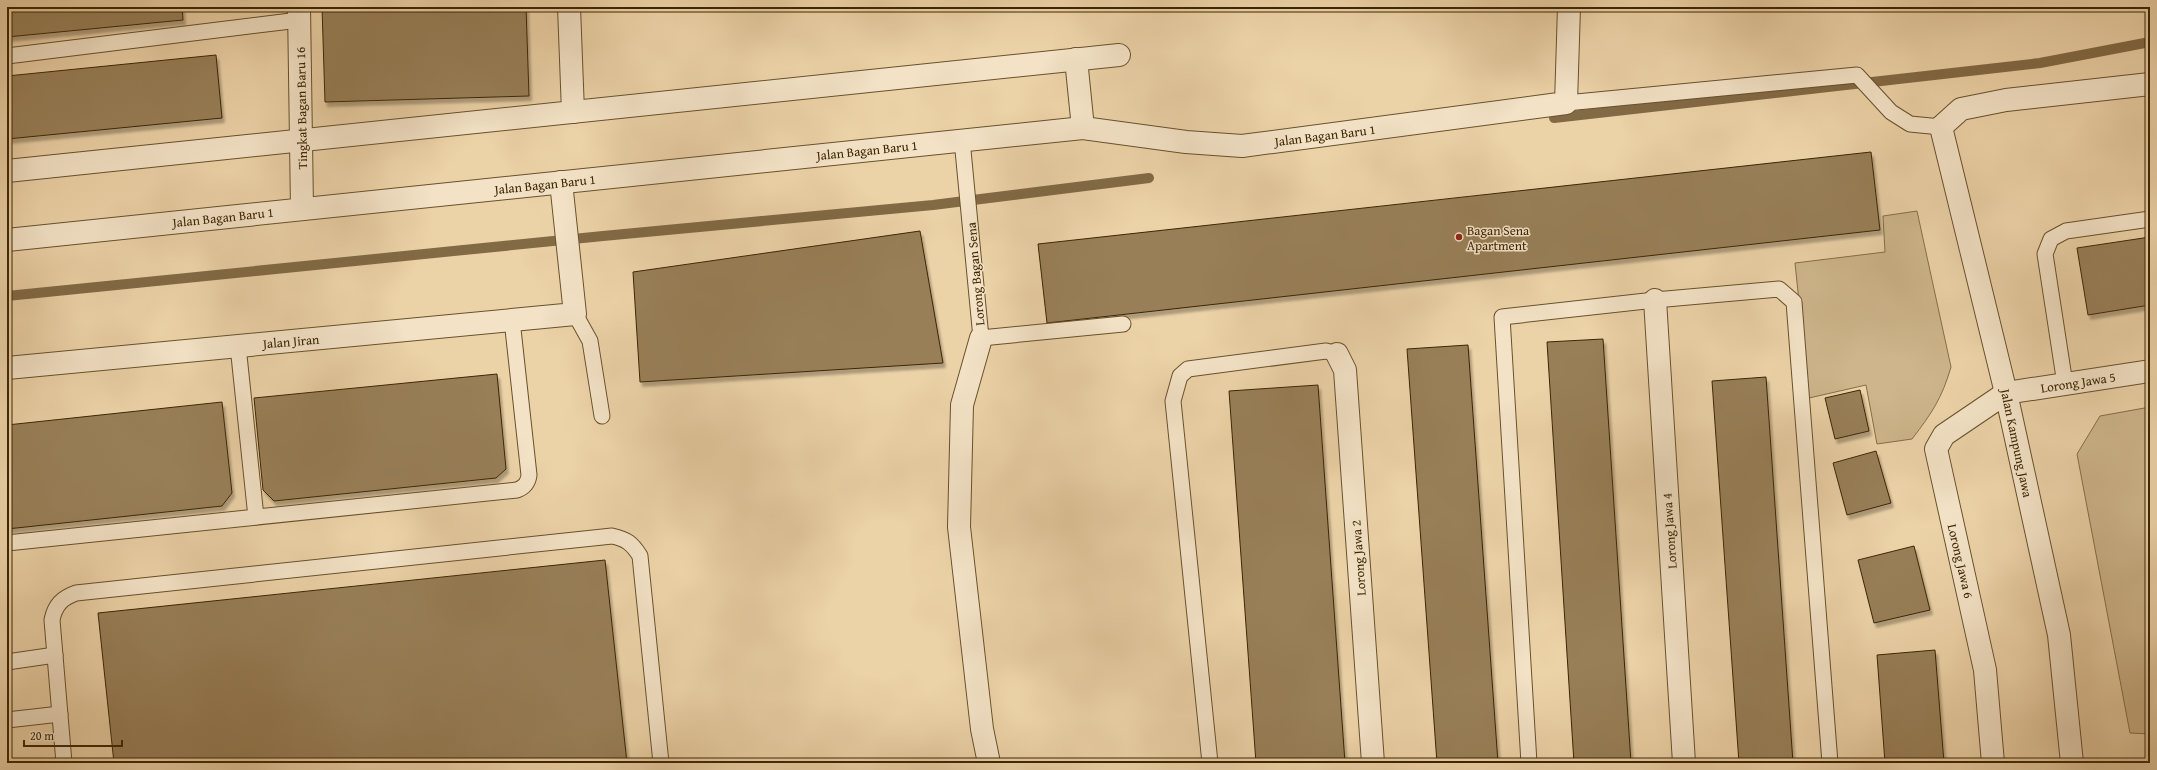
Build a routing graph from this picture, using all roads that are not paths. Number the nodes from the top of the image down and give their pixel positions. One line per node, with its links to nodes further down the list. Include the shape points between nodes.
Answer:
1 (569, 7): 9 (street)
2 (1569, 7): 8 (street)
3 (299, 13): 5 (lane); 12 (street, Tingkat Bagan Baru 16)
4 (1119, 55): 6 (street)
5 (7, 56)
6 (1076, 59): 9 (street); 11 (street)
7 (2150, 84): 10 (street, via 2006,100 1961,109)
8 (1566, 104): 10 (lane, via 1857,74 1891,112 1910,124); 11 (street, Jalan Bagan Baru 1, via 1242,146 1186,142)
9 (573, 112): 12 (street)
10 (1941, 127): 29 (street, Jalan Kampung Jawa)
11 (1083, 128): 13 (street, Jalan Bagan Baru 1)
12 (301, 140): 14 (street); 16 (street, Tingkat Bagan Baru 16)
13 (962, 140): 15 (street, Jalan Bagan Baru 1); 23 (lane, Lorong Bagan Sena)
14 (7, 171)
15 (561, 182): 16 (street, Jalan Bagan Baru 1); 20 (street)
16 (302, 209): 18 (street, Jalan Bagan Baru 1)
17 (2150, 218): 28 (lane, via 2066,232 2051,239 2045,254)
18 (7, 240)
19 (1654, 300): 42 (lane, via 1502,317); 43 (street, Lorong Jawa 4); 44 (lane, via 1779,289 1794,302)
20 (575, 314): 21 (street, Jalan Jiran); 30 (lane, via 590,341)
21 (512, 320): 24 (street, Jalan Jiran); 31 (lane, via 529,475 526,485 517,490)
22 (1123, 324): 23 (lane, Lorong Bagan Sena)
23 (981, 338): 39 (street, via 962,405 959,527)
24 (238, 346): 26 (street, Jalan Jiran); 31 (lane)
25 (1337, 354): 40 (lane, via 1326,351 1188,369 1180,376 1174,401); 41 (street, Lorong Jawa 2, via 1345,370)
26 (7, 368)
27 (2150, 371): 28 (street, Lorong Jawa 5)
28 (2065, 384): 29 (street, Lorong Jawa 5)
29 (2006, 393): 45 (street, Lorong Jawa 6, via 1944,435 1936,449 1986,670); 46 (street, Jalan Kampung Jawa, via 2059,635)
30 (602, 416)
31 (256, 517): 32 (lane)
32 (7, 543)
33 (55, 655): 34 (lane); 35 (lane); 38 (lane, via 52,620 54,610 59,602 76,593 612,536 624,538 633,545 640,556)
34 (7, 662)
35 (60, 714): 36 (lane); 37 (lane)
36 (7, 720)
37 (64, 763)
38 (662, 763)
39 (988, 763)
40 (1210, 763)
41 (1373, 763)
42 (1529, 763)
43 (1684, 763)
44 (1830, 763)
45 (1993, 763)
46 (2072, 763)

